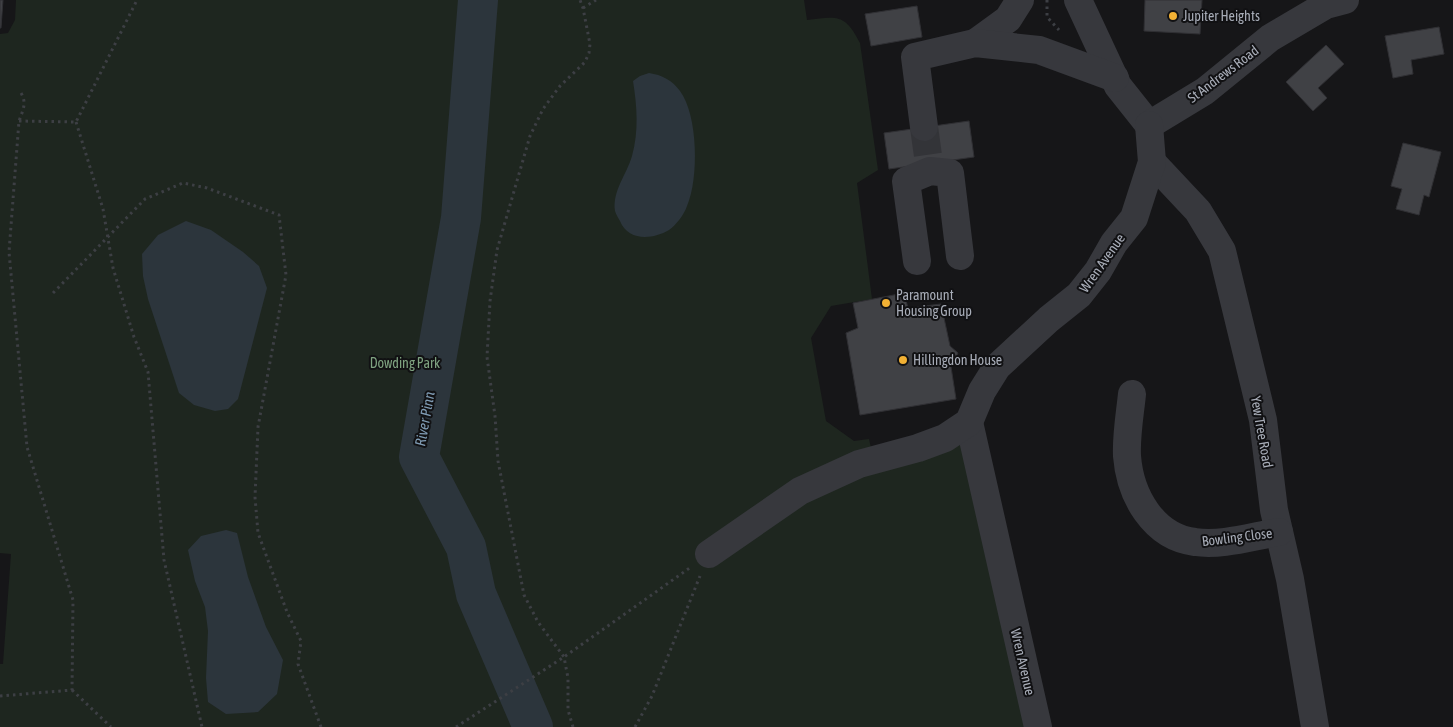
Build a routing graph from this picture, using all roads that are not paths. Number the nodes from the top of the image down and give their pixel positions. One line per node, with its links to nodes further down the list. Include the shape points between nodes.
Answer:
1 (1020, 0): 4 (street, via 1008,20)
2 (1078, 0): 5 (street)
3 (1346, 0): 6 (street, St Andrews Road, via 1326,6 1270,38 1205,91)
4 (975, 43): 5 (street, via 1039,50); 7 (street, via 914,57)
5 (1115, 78): 6 (street)
6 (1149, 125): 8 (street, Wren Avenue)
7 (924, 127)
8 (1152, 162): 12 (street, Wren Avenue, via 1134,218 1098,271 1079,295 997,367); 13 (street, Yew Tree Road, via 1198,211 1222,251 1262,420)
9 (960, 256): 10 (street, via 950,173 929,167 906,181)
10 (917, 261)
11 (1132, 394): 13 (street, Bowling Close, via 1127,434 1128,464 1136,494 1156,524 1172,535 1195,542 1221,542)
12 (969, 422): 14 (street, via 945,438 859,464 814,484 797,506); 15 (street, Wren Avenue)
13 (1279, 532): 16 (street, Yew Tree Road)
14 (709, 554)
15 (1038, 727)
16 (1315, 727)

